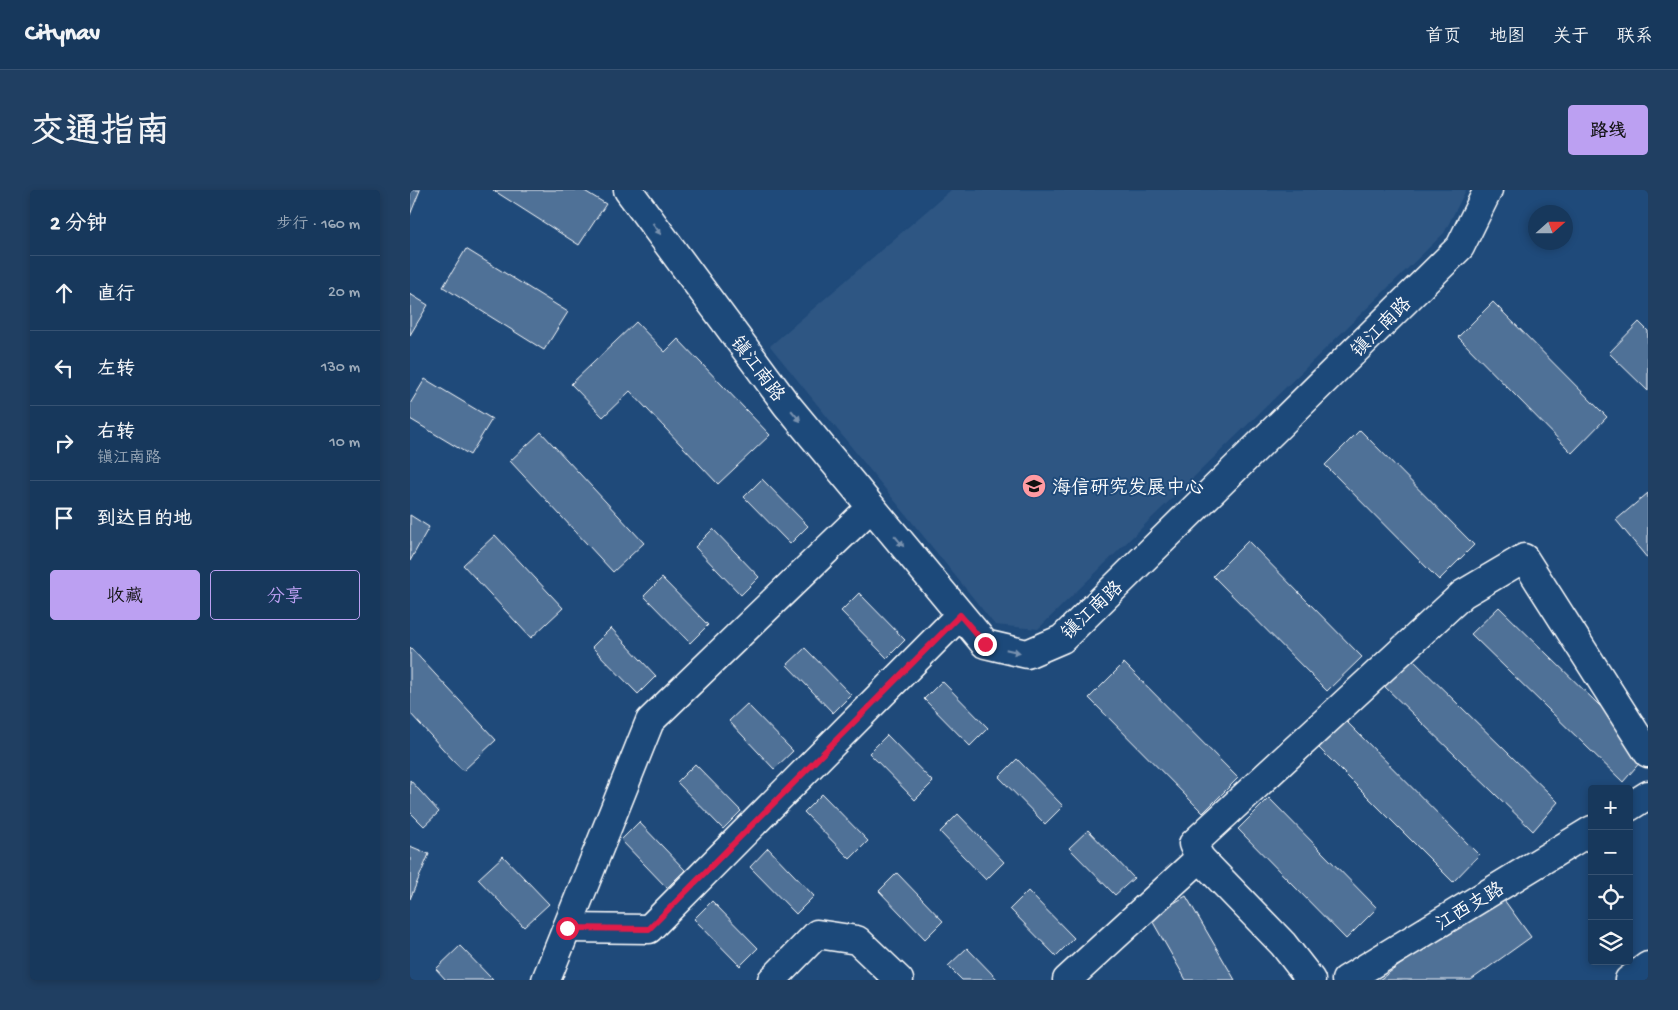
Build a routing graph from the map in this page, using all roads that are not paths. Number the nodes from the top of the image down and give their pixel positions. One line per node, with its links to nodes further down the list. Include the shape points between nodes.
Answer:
1 (628, 190): 3 (street, 镇江南路, one-way to 3, via 786,404)
2 (1488, 190): 4 (street, 镇江南路, one-way to 2, via 985,644 1010,650 1027,654 1062,639 1460,247)
3 (871, 507): 4 (street, 镇江南路, one-way to 4); 10 (street, via 650,721)
4 (960, 615): 10 (street, via 649,929)
5 (1648, 753): 9 (street, via 1524,558 1463,594 1208,830 1194,844)
6 (1648, 795): 7 (street)
7 (1633, 804)
8 (1588, 832): 17 (street, 江西支路)
9 (1200, 858): 15 (street); 16 (street, via 1283,944)
10 (567, 928): 12 (street)
11 (1648, 966): 18 (street)
12 (546, 980)
13 (772, 980): 14 (street, via 817,934 857,940)
14 (899, 980)
15 (1067, 980)
16 (1311, 980)
17 (1346, 980)
18 (1628, 980)

